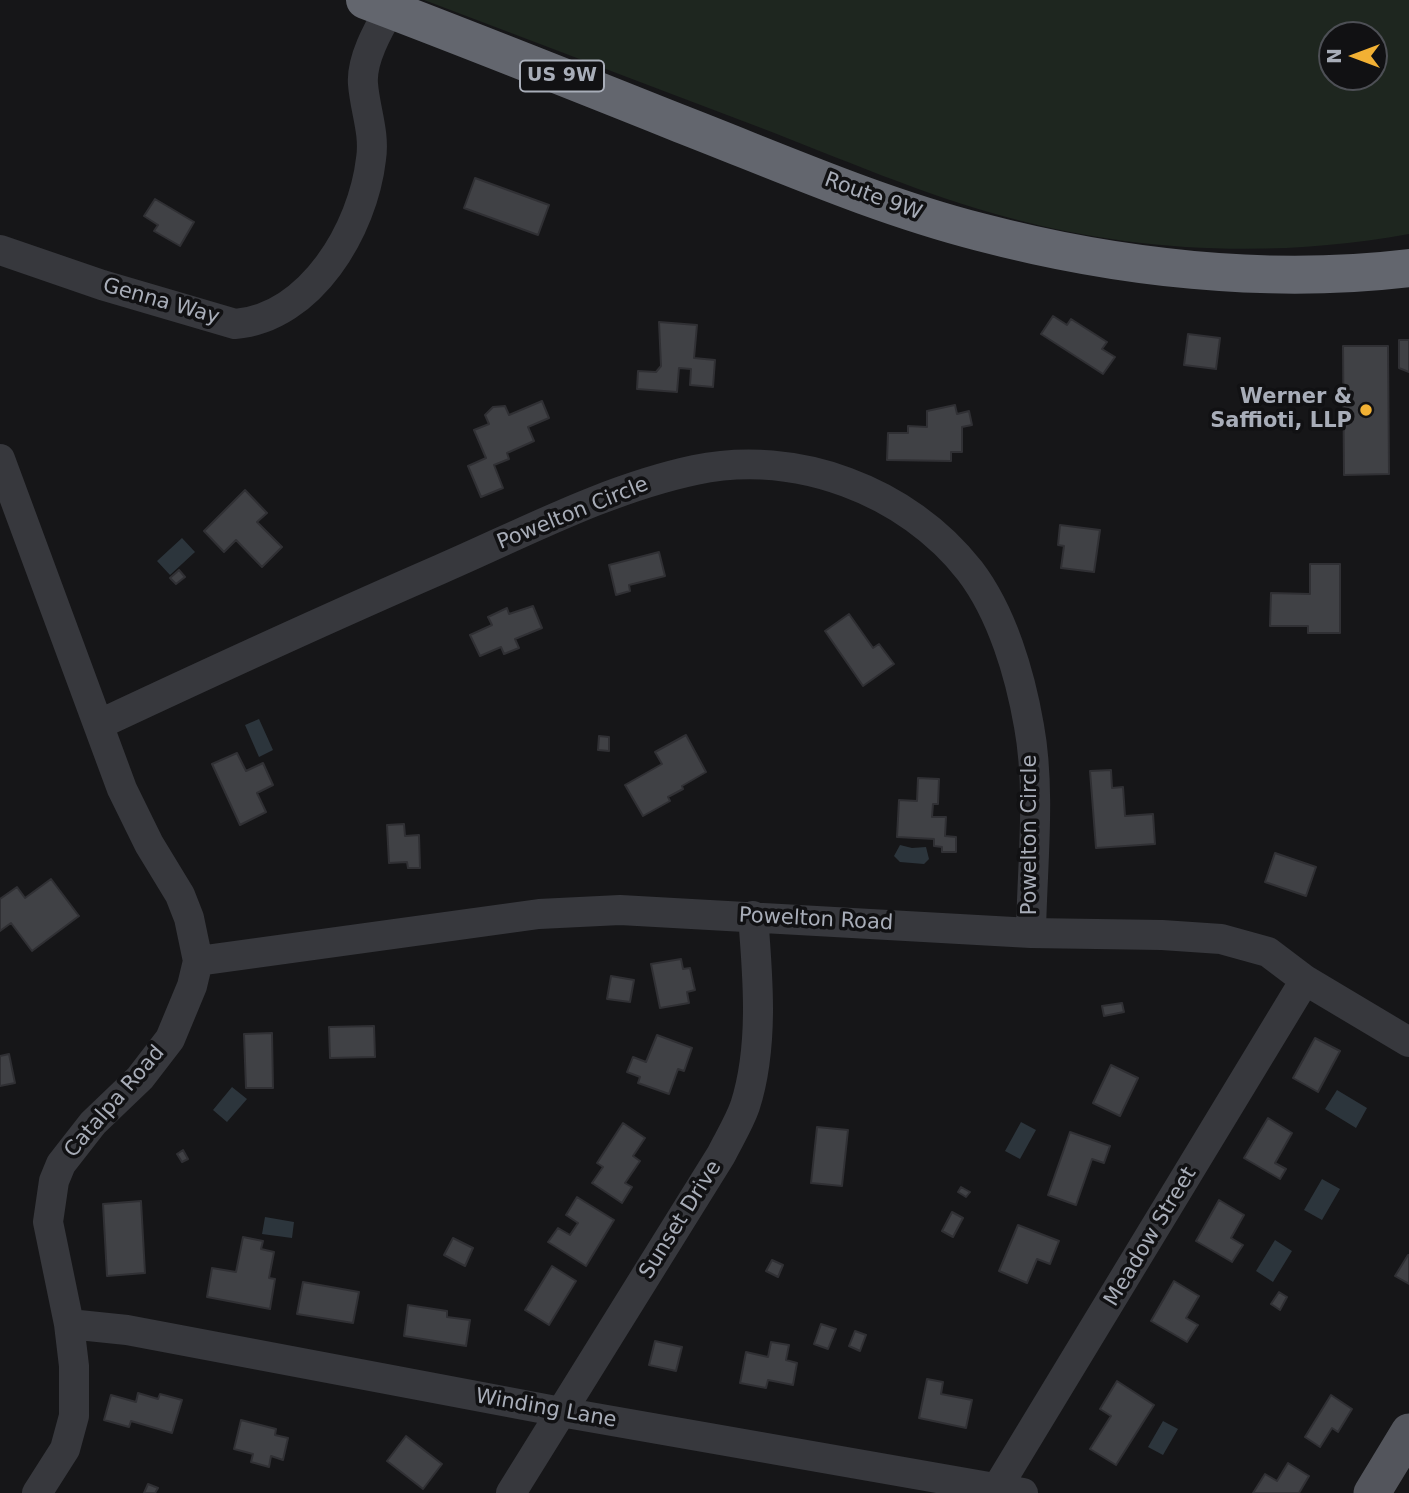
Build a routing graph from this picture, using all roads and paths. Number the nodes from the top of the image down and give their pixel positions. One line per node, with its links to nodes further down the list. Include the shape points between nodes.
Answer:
1 (377, 5): 2 (street, Genna Way, via 363,83 371,123 368,184 331,262 272,317 235,324); 3 (highway, Route 9W / US 9W, via 946,222 1076,253 1186,268 1257,273)
2 (0, 250)
3 (1409, 268)
4 (0, 459): 5 (street, Catalpa Road)
5 (100, 724): 7 (street, Powelton Circle, via 321,621 631,487 730,465 797,468 834,476 899,509 943,542 972,573 1001,628 1029,725 1033,761); 8 (street, Catalpa Road, via 122,789 180,895)
6 (754, 916): 7 (street, Powelton Road); 8 (street, Powelton Road, via 620,910 539,914); 12 (street, Sunset Drive, via 756,1042 745,1106 721,1156)
7 (1031, 933): 9 (street, Powelton Road, via 1222,939 1268,952)
8 (198, 961): 11 (street, Catalpa Road, via 170,1039 93,1124 61,1164 54,1181 48,1222)
9 (1305, 980): 10 (street, Powelton Road); 14 (street, Meadow Street)
10 (1409, 1042)
11 (69, 1324): 12 (street, Winding Lane, via 127,1330); 15 (street, Catalpa Road, via 74,1416 65,1449)
12 (561, 1412): 14 (street, Winding Lane); 16 (street, Sunset Drive)
13 (1409, 1432): 17 (main road)
14 (1005, 1491)
15 (37, 1493)
16 (511, 1493)
17 (1372, 1493)

